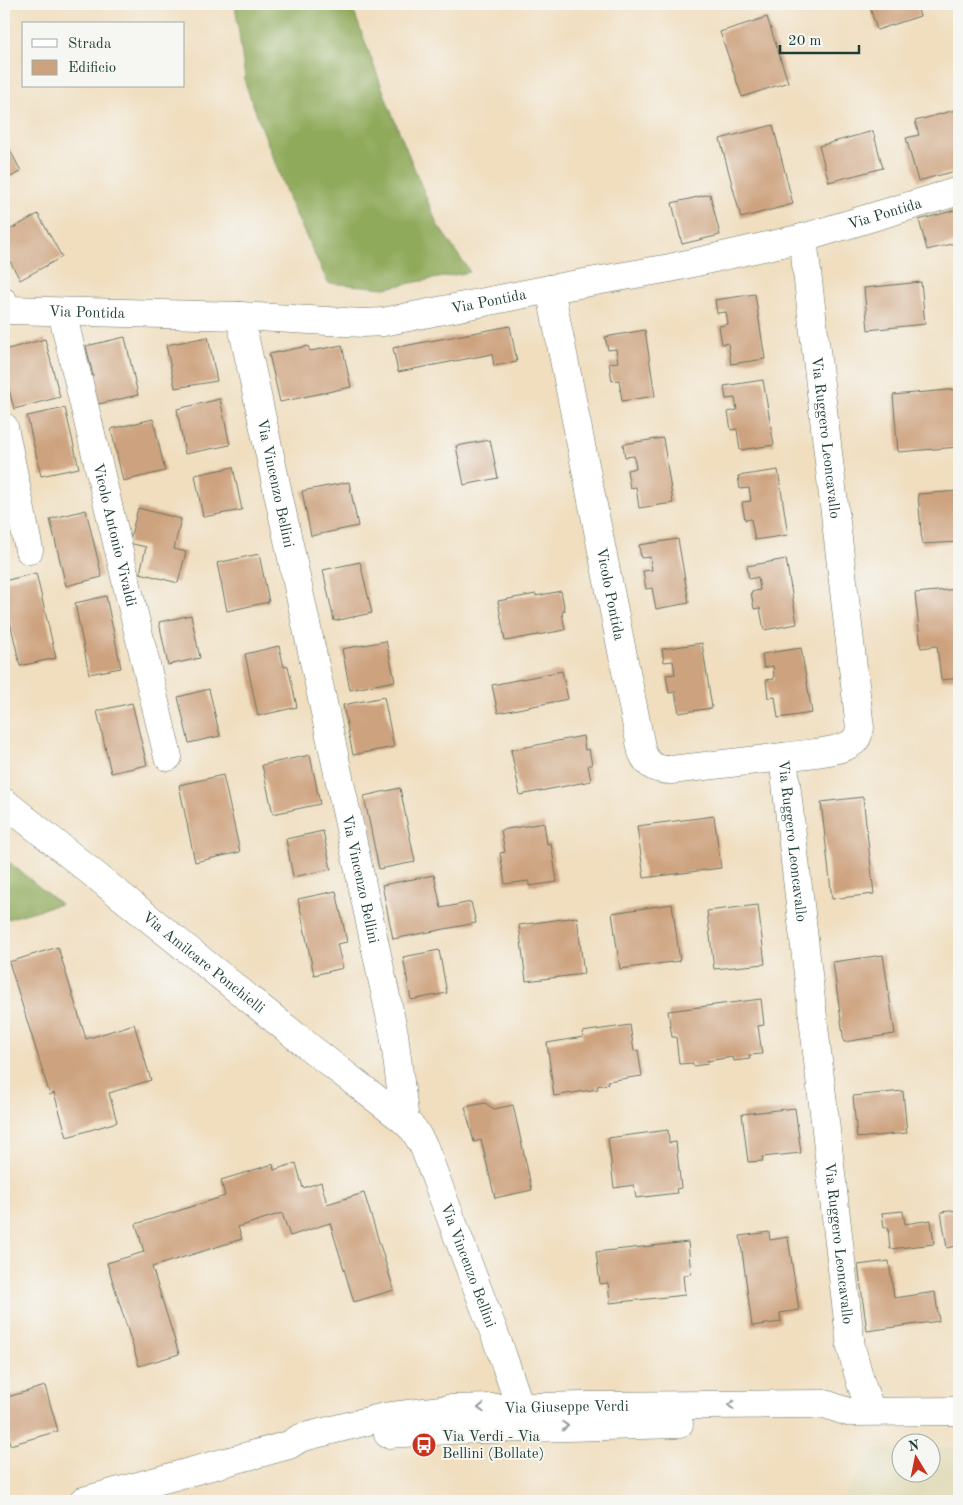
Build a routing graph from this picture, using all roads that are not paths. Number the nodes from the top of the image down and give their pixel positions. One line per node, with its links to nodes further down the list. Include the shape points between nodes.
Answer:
1 (959, 191): 2 (street, Via Pontida)
2 (803, 238): 3 (street, Via Pontida, via 670,268); 9 (street, Via Ruggero Leoncavallo, via 860,728 856,739 847,746)
3 (550, 289): 6 (street, Via Pontida, via 383,322); 9 (street, Vicolo Pontida, via 646,762 660,770 671,770)
4 (6, 306): 5 (street, Via Pontida)
5 (62, 312): 6 (street, Via Pontida); 10 (street, Vicolo Antonio Vivaldi)
6 (240, 316): 12 (street, Via Vincenzo Bellini, via 394,1034)
7 (4, 427): 8 (street)
8 (30, 550)
9 (784, 756): 14 (street, Via Ruggero Leoncavallo, via 851,1347 861,1384)
10 (168, 757)
11 (4, 802): 12 (street, Via Amilcare Ponchielli)
12 (405, 1121): 15 (street, Via Vincenzo Bellini, via 424,1147)
13 (959, 1411): 14 (street, Via Giuseppe Verdi)
14 (860, 1412): 15 (street, Via Giuseppe Verdi, via 827,1421)
15 (523, 1417): 16 (street, Via Giuseppe Verdi, via 302,1446 289,1445)
16 (83, 1501)

